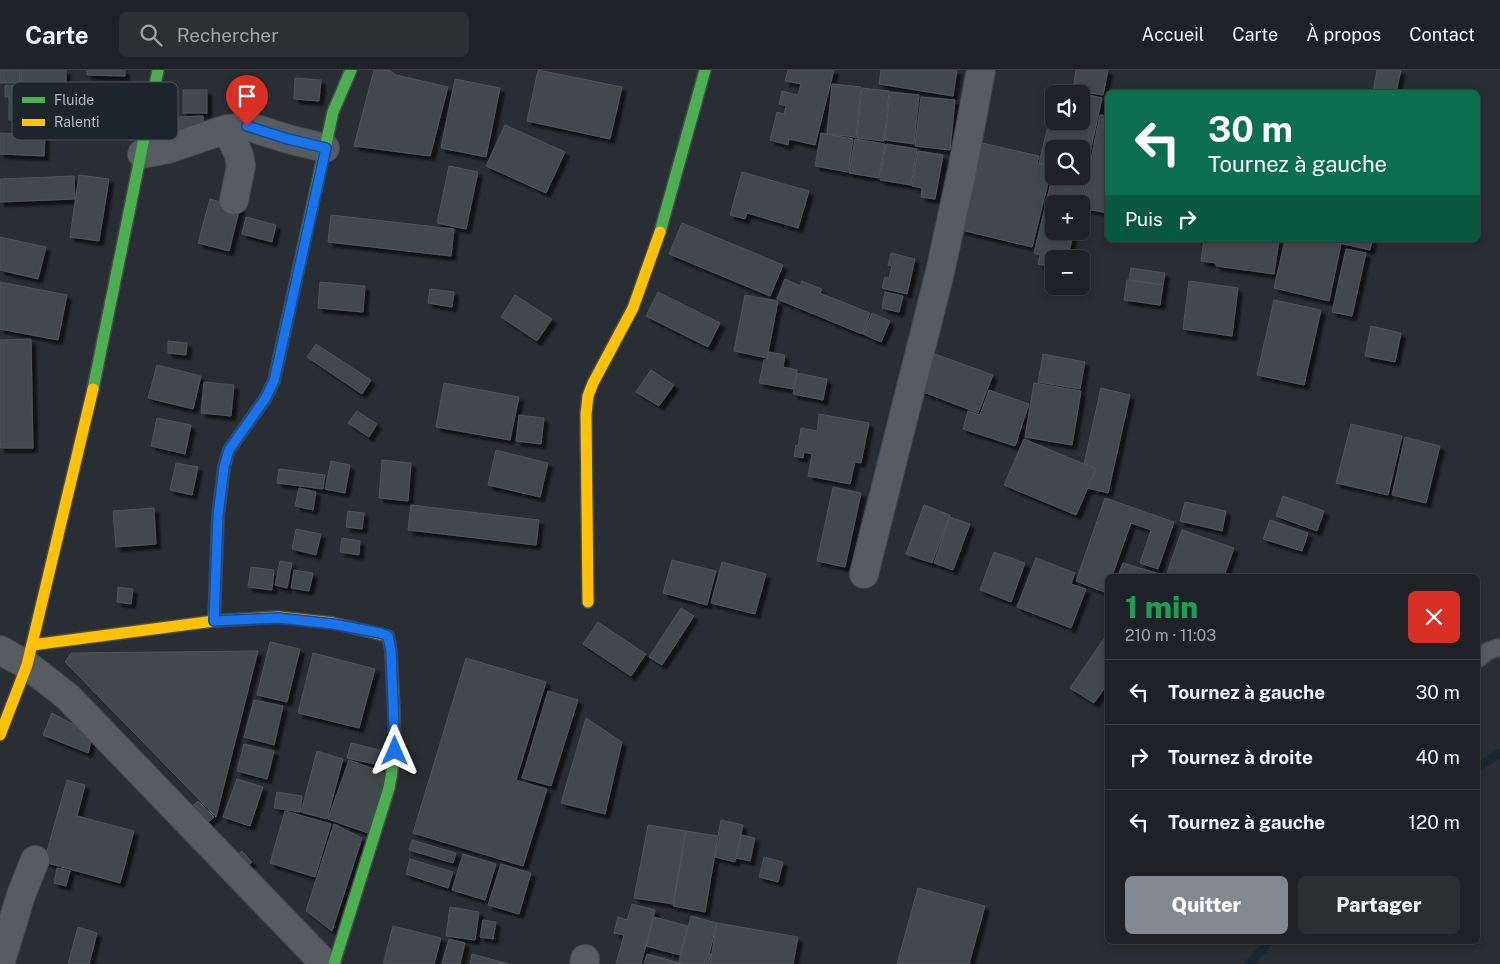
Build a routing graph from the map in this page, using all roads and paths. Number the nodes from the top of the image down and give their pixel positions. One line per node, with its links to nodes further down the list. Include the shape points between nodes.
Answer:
1 (351, 70): 6 (street, via 332,112)
2 (705, 70): 10 (street, via 659,237 633,308 588,396)
3 (982, 70): 9 (street, via 940,272)
4 (227, 129): 6 (street, via 247,126); 7 (street); 8 (street, via 241,166)
5 (145, 140): 7 (street)
6 (326, 148): 11 (street, via 274,381 229,450 224,467 218,516)
7 (142, 154): 14 (street, via 94,379)
8 (234, 200)
9 (864, 574)
10 (588, 602)
11 (214, 621): 14 (street); 20 (street, via 278,618 333,624 388,636 394,764)
12 (1500, 647): 15 (lane)
13 (0, 650): 14 (street)
14 (29, 655): 16 (street); 19 (street)
15 (1480, 657)
16 (0, 735)
17 (35, 860): 18 (street)
18 (0, 964)
19 (325, 964)
20 (334, 964)

